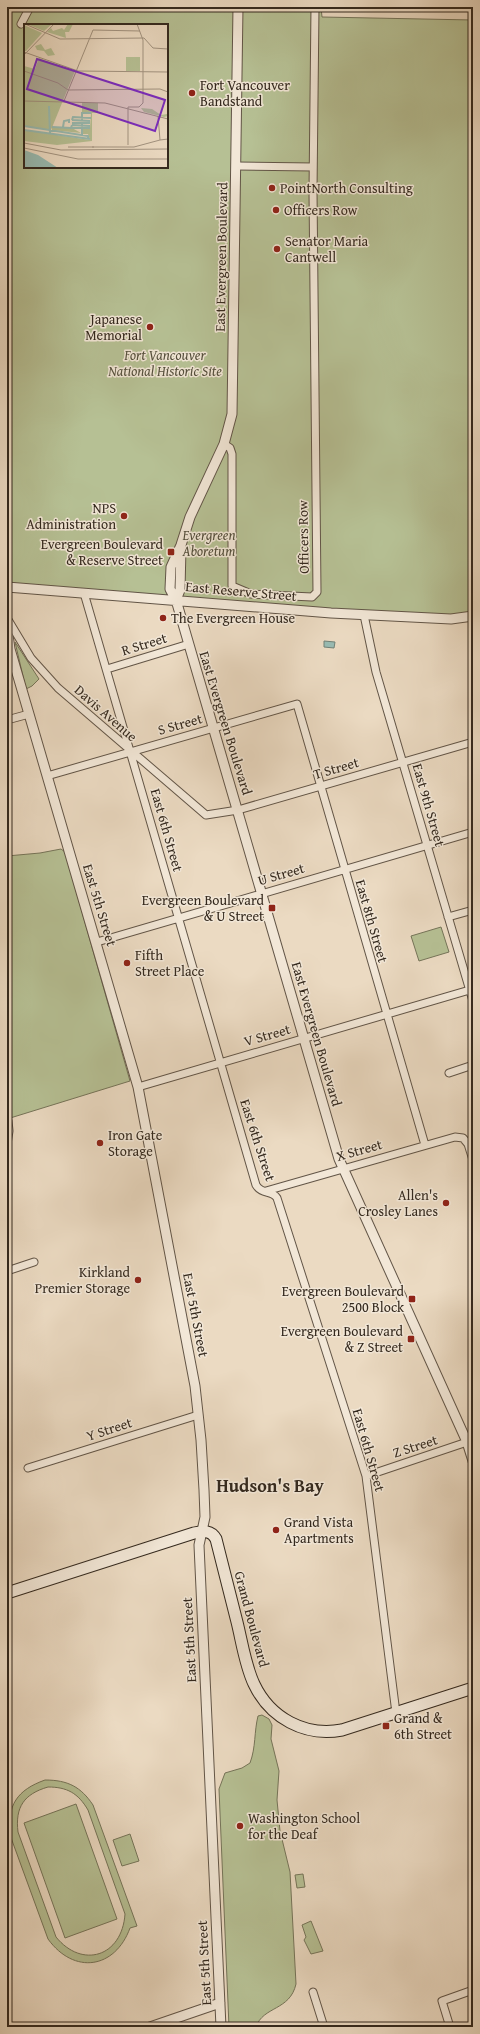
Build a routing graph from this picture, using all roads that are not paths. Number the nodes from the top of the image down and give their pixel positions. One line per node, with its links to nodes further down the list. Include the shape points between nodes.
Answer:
1 (30, 7): 4 (street)
2 (238, 7): 5 (street, East Evergreen Boulevard)
3 (315, 7): 6 (street, Officers Row)
4 (21, 24)
5 (236, 166): 6 (street); 7 (street, East Evergreen Boulevard, via 232,414)
6 (313, 167): 7 (street, Officers Row, via 317,592 312,598 251,594 232,586 232,454 230,448)
7 (224, 444): 10 (street, East Evergreen Boulevard, via 190,517 171,566 170,589)
8 (7, 587): 9 (street, East Reserve Street)
9 (84, 593): 10 (street, East Reserve Street); 16 (street, East 6th Street)
10 (176, 600): 11 (street, East Reserve Street); 15 (street, East Evergreen Boulevard)
11 (364, 615): 12 (street, East Reserve Street, via 451,618); 23 (street, East 9th Street, via 376,672)
12 (473, 616)
13 (7, 618): 22 (street, Davis Avenue, via 32,658 58,688)
14 (7, 628): 18 (street, East 5th Street, via 9,646)
15 (189, 644): 16 (street, R Street); 20 (street, East Evergreen Boulevard)
16 (107, 669): 22 (street, East 6th Street)
17 (297, 704): 20 (street, S Street); 25 (street, East 8th Street)
18 (29, 714): 19 (street); 24 (street, East 5th Street)
19 (7, 720)
20 (213, 728): 22 (street, S Street); 26 (street, East Evergreen Boulevard)
21 (473, 742): 23 (street, T Street)
22 (130, 752): 24 (street, S Street); 27 (street, Davis Avenue); 34 (street, East 6th Street)
23 (403, 762): 25 (street, T Street); 29 (street, East 9th Street)
24 (47, 776): 35 (street, East 5th Street)
25 (320, 786): 26 (street, T Street); 30 (street, East 8th Street)
26 (238, 810): 27 (street, T Street); 31 (street, East Evergreen Boulevard)
27 (205, 814)
28 (473, 832): 29 (street, U Street)
29 (427, 845): 30 (street, U Street); 33 (street, East 9th Street)
30 (344, 869): 31 (street, U Street); 38 (street, East 8th Street)
31 (262, 893): 34 (street, U Street); 39 (street, East Evergreen Boulevard)
32 (473, 910): 33 (street)
33 (448, 917): 36 (street, East 9th Street)
34 (178, 918): 35 (street, U Street); 40 (street, East 6th Street)
35 (96, 942): 43 (street, East 5th Street)
36 (471, 990): 37 (street, East 9th Street); 38 (street, V Street)
37 (473, 1001)
38 (386, 1016): 39 (street, V Street); 46 (street, East 8th Street)
39 (304, 1038): 40 (street, V Street); 48 (street, East Evergreen Boulevard, via 334,1145)
40 (221, 1062): 43 (street, V Street); 49 (street, East 6th Street, via 256,1186)
41 (473, 1065): 42 (street)
42 (449, 1073)
43 (138, 1087): 52 (street, East 5th Street)
44 (8, 1121): 45 (street)
45 (7, 1144)
46 (425, 1145): 47 (street, X Street, via 456,1137 463,1138 468,1144); 48 (street, X Street)
47 (473, 1160)
48 (343, 1168): 49 (street, X Street); 53 (street, East Evergreen Boulevard, via 376,1244)
49 (263, 1192): 56 (street, East 6th Street, via 273,1194 277,1198)
50 (34, 1262): 51 (street)
51 (7, 1271)
52 (198, 1415): 55 (street, Y Street); 57 (street, East 5th Street, via 204,1490)
53 (470, 1441): 54 (street, East Evergreen Boulevard); 56 (street, Z Street)
54 (473, 1461)
55 (28, 1468)
56 (366, 1476): 60 (street, East 6th Street)
57 (202, 1531): 58 (main road); 60 (main road, Grand Boulevard, via 208,1532 216,1539 250,1672 258,1691 275,1712 297,1726 324,1732 342,1730); 63 (street, East 5th Street, via 198,1545)
58 (7, 1593)
59 (473, 1688): 60 (main road, Grand Boulevard)
60 (396, 1713)
61 (473, 1990): 67 (street, via 442,2000)
62 (313, 1992): 66 (street)
63 (220, 2003): 64 (street); 65 (street, East 5th Street)
64 (150, 2027)
65 (221, 2027)
66 (324, 2027)
67 (450, 2027)

